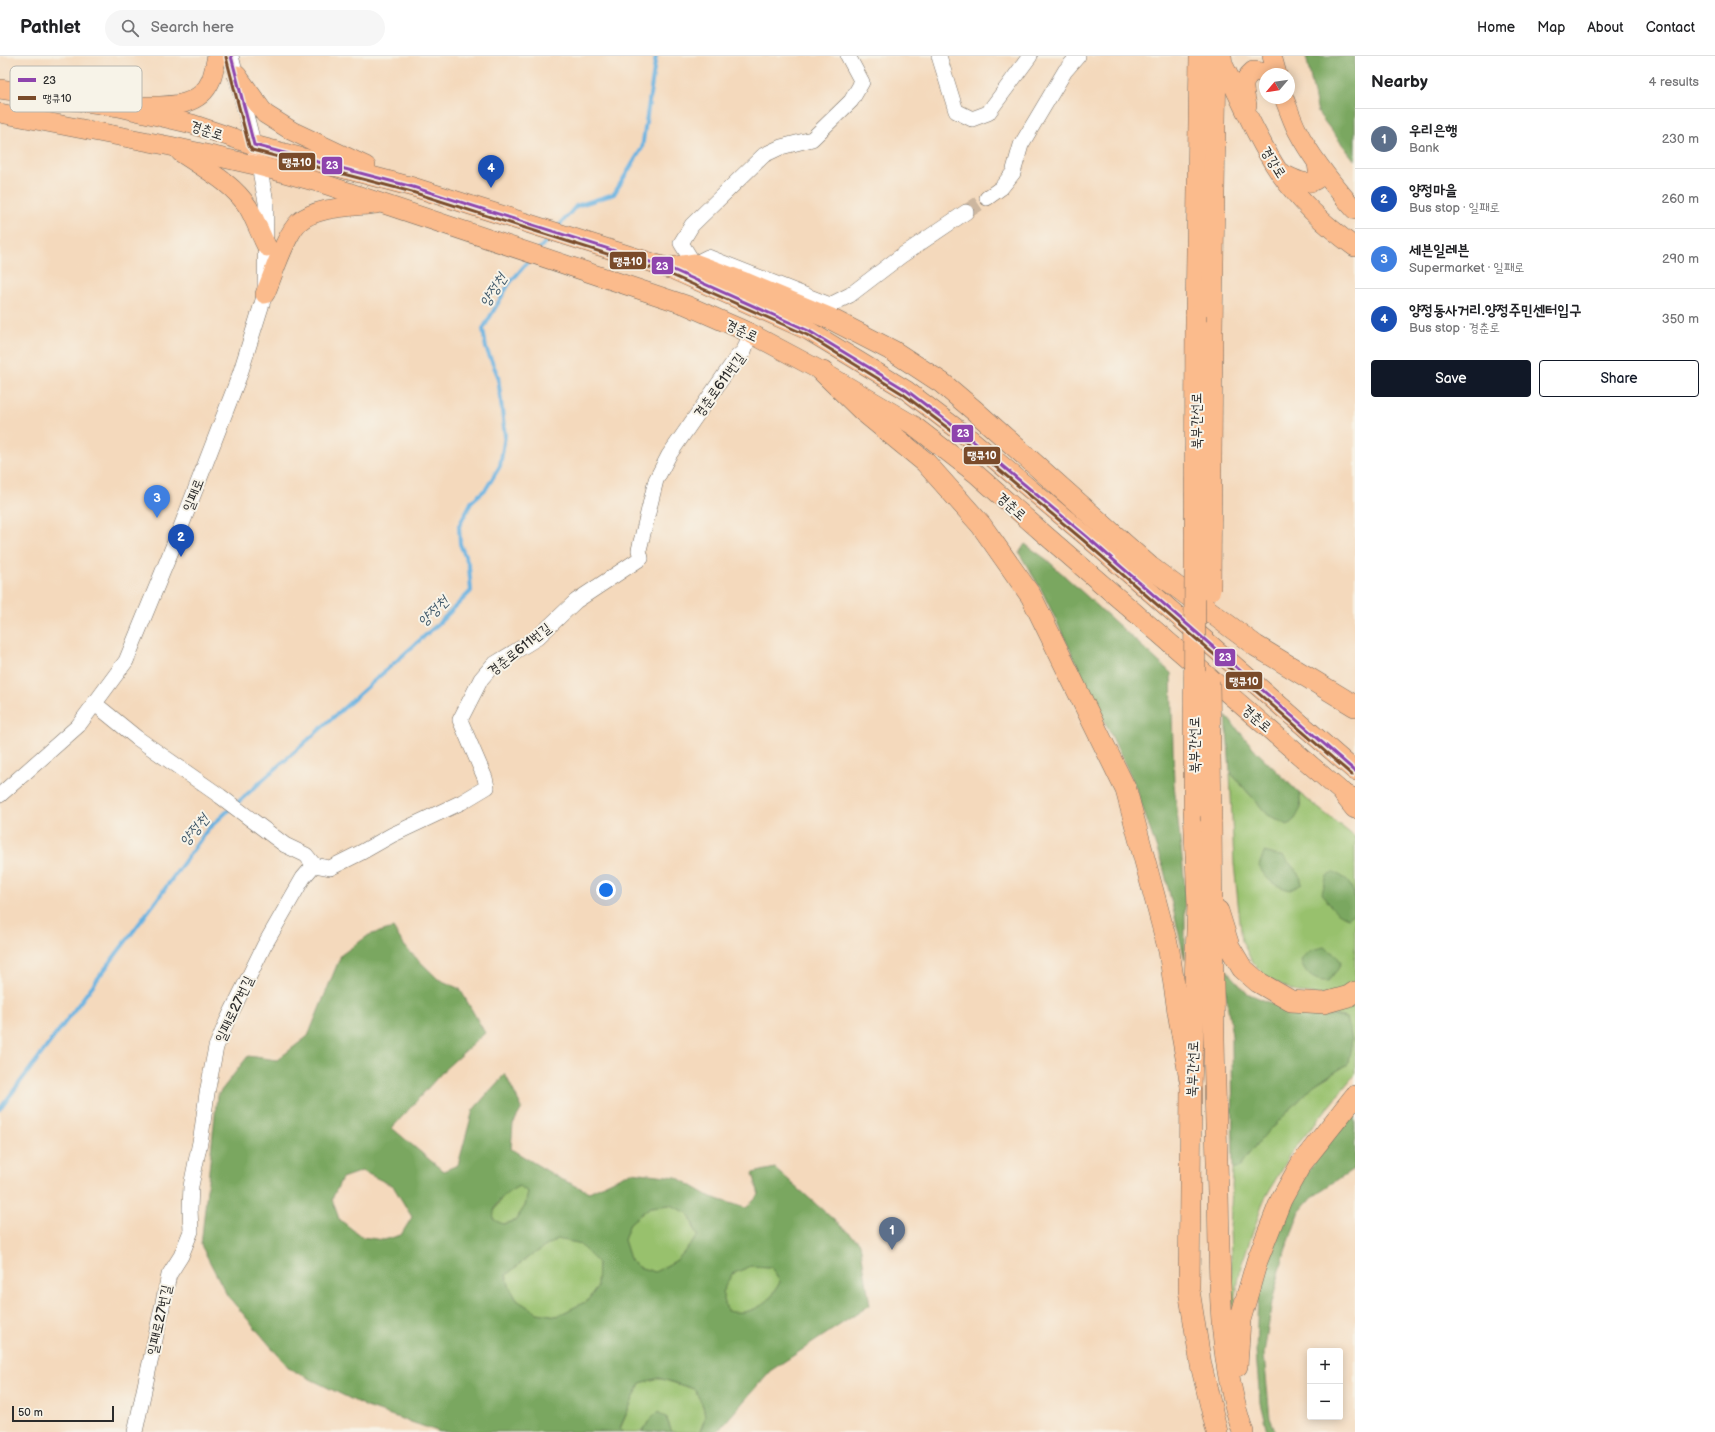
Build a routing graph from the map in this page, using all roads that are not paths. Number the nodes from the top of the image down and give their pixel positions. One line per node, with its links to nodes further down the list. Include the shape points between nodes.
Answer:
1 (217, 56): 17 (main road, via 210,82 198,98 177,105)
2 (231, 56): 13 (street, 일패로)
3 (848, 56): 34 (street, via 862,82 851,101 812,140 781,147 764,155 692,225 681,243)
4 (939, 56): 5 (street, via 956,111 972,119 988,113)
5 (1030, 56)
6 (1078, 56): 28 (street, via 1065,71 1021,145 1013,173 1001,188)
7 (1200, 56): 26 (highway, 북부간선로)
8 (1216, 56): 26 (highway, 북부간선로)
9 (1222, 56): 20 (main road, 경강로, via 1223,64)
10 (1272, 56): 11 (main road)
11 (1275, 68)
12 (1259, 72): 20 (main road, via 1253,71 1243,84)
13 (236, 75): 21 (street, 일패로); 27 (main road, via 265,114 292,131)
14 (0, 89): 15 (main road, 경춘로)
15 (10, 91)
16 (1287, 104): 23 (main road, via 1297,129)
17 (142, 106)
18 (140, 112): 21 (main road, 경춘로, via 192,124)
19 (0, 113): 22 (main road, 경춘로)
20 (1250, 120): 25 (main road, 경강로)
21 (254, 145): 24 (street, 일패로); 27 (main road, 경춘로)
22 (170, 146): 24 (main road, 경춘로); 32 (main road, via 232,189 247,206)
23 (1317, 163): 25 (main road, via 1319,177 1315,182 1309,183); 30 (main road)
24 (259, 166): 29 (main road, 경춘로); 32 (street, 일패로, via 266,202)
25 (1279, 172): 33 (main road, 경강로, via 1302,201)
26 (1205, 177): 45 (highway, 북부간선로, bridge, via 1212,330 1209,679); 47 (highway, 북부간선로, bridge, via 1196,316 1194,808 1198,904)
27 (413, 187): 35 (main road, 경춘로)
28 (988, 198)
29 (384, 204): 36 (main road, via 334,208 299,222 287,238); 37 (main road, 경춘로, via 686,305)
30 (1355, 210)
31 (966, 212): 34 (street, via 901,256 850,295 830,305 708,257)
32 (267, 247): 36 (street, 일패로)
33 (1355, 247)
34 (694, 264): 35 (highway); 40 (highway, via 816,312 893,351 942,383 1150,567 1256,646)
35 (670, 268): 41 (main road, 경춘로, via 809,332 906,390 1086,536)
36 (265, 294): 39 (street, 일패로, via 240,374 180,532 133,646 126,660)
37 (750, 333): 38 (main road, 경춘로); 44 (street, 경춘로611번길, via 744,351 737,357 669,455 656,480 638,550 641,558 576,601 537,638 493,666 470,697 460,720 487,787 330,868)
38 (823, 372): 43 (main road, 경춘로, via 913,425 975,472); 47 (highway, via 863,411 925,462 981,525 1030,596 1126,790 1169,951)
39 (94, 703): 42 (street, 일패로, via 78,726); 44 (street, via 137,738 285,845 306,855)
40 (1355, 706)
41 (1355, 771)
42 (0, 795)
43 (1351, 800)
44 (314, 865): 50 (street, 일패로27번길, via 303,878 264,946 216,1047 191,1186 191,1232 181,1256 169,1275)
45 (1211, 890): 46 (highway, via 1229,946 1242,968 1258,982 1291,1001 1324,1003); 49 (highway, 북부간선로, via 1222,1326)
46 (1355, 992)
47 (1191, 1086): 51 (highway, 북부간선로, via 1189,1290 1201,1365)
48 (1355, 1096): 49 (highway, via 1300,1164 1267,1233 1240,1320)
49 (1233, 1404): 52 (highway, 북부간선로)
50 (135, 1432)
51 (1217, 1432)
52 (1243, 1432)

